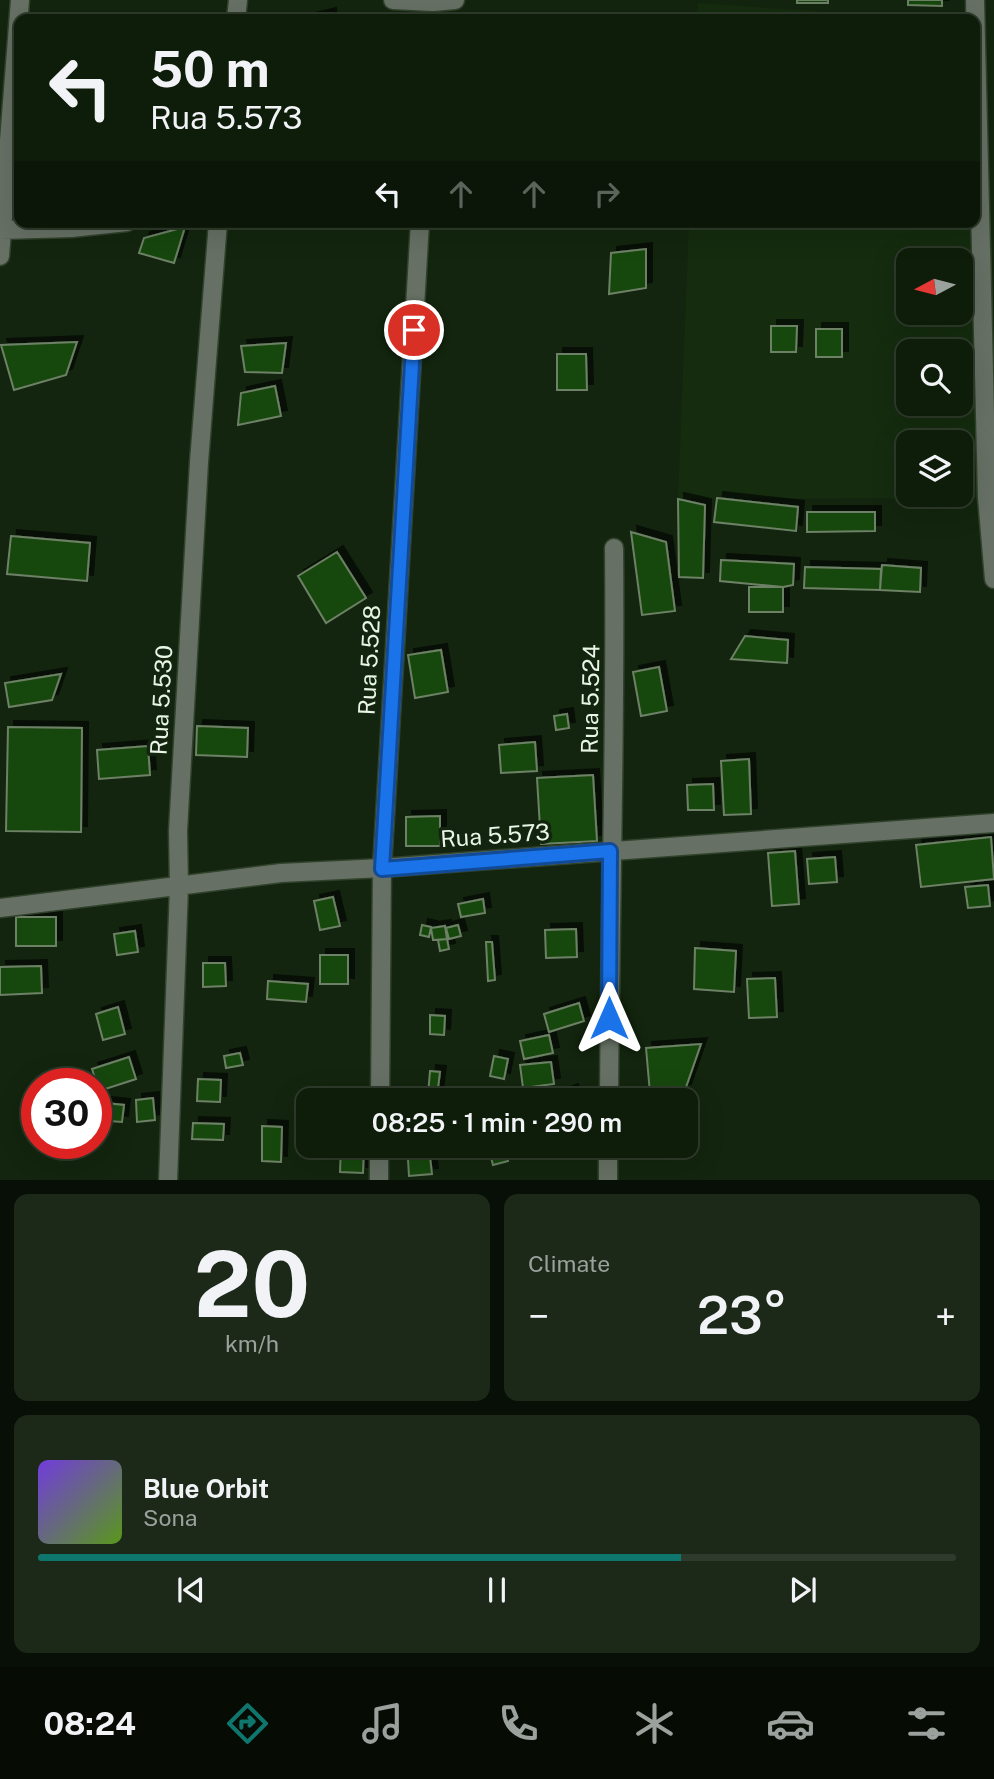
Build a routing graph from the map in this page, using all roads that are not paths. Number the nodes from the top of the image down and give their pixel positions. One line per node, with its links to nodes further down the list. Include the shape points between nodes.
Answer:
1 (393, 0): 3 (street)
2 (455, 0): 3 (street)
3 (433, 7)
4 (14, 77): 9 (street)
5 (980, 208): 12 (street, via 987,498)
6 (71, 228): 9 (street)
7 (218, 228): 16 (street, Rua 5.530, via 178,831)
8 (420, 228): 15 (street, Rua 5.528)
9 (2, 230): 10 (street)
10 (0, 256)
11 (614, 548): 14 (street, Rua 5.524, via 616,707)
12 (994, 579)
13 (994, 823): 14 (street, Rua 5.573)
14 (610, 851): 15 (street, Rua 5.573); 19 (street, Rua 5.524)
15 (382, 869): 16 (street, Rua 5.573, via 281,873); 18 (street, Rua 5.528)
16 (179, 887): 17 (street, Rua 5.573); 22 (street, Rua 5.530)
17 (0, 908)
18 (380, 1088)
19 (609, 1088)
20 (379, 1158): 23 (street)
21 (608, 1158): 24 (street)
22 (168, 1180)
23 (379, 1180)
24 (608, 1180)

